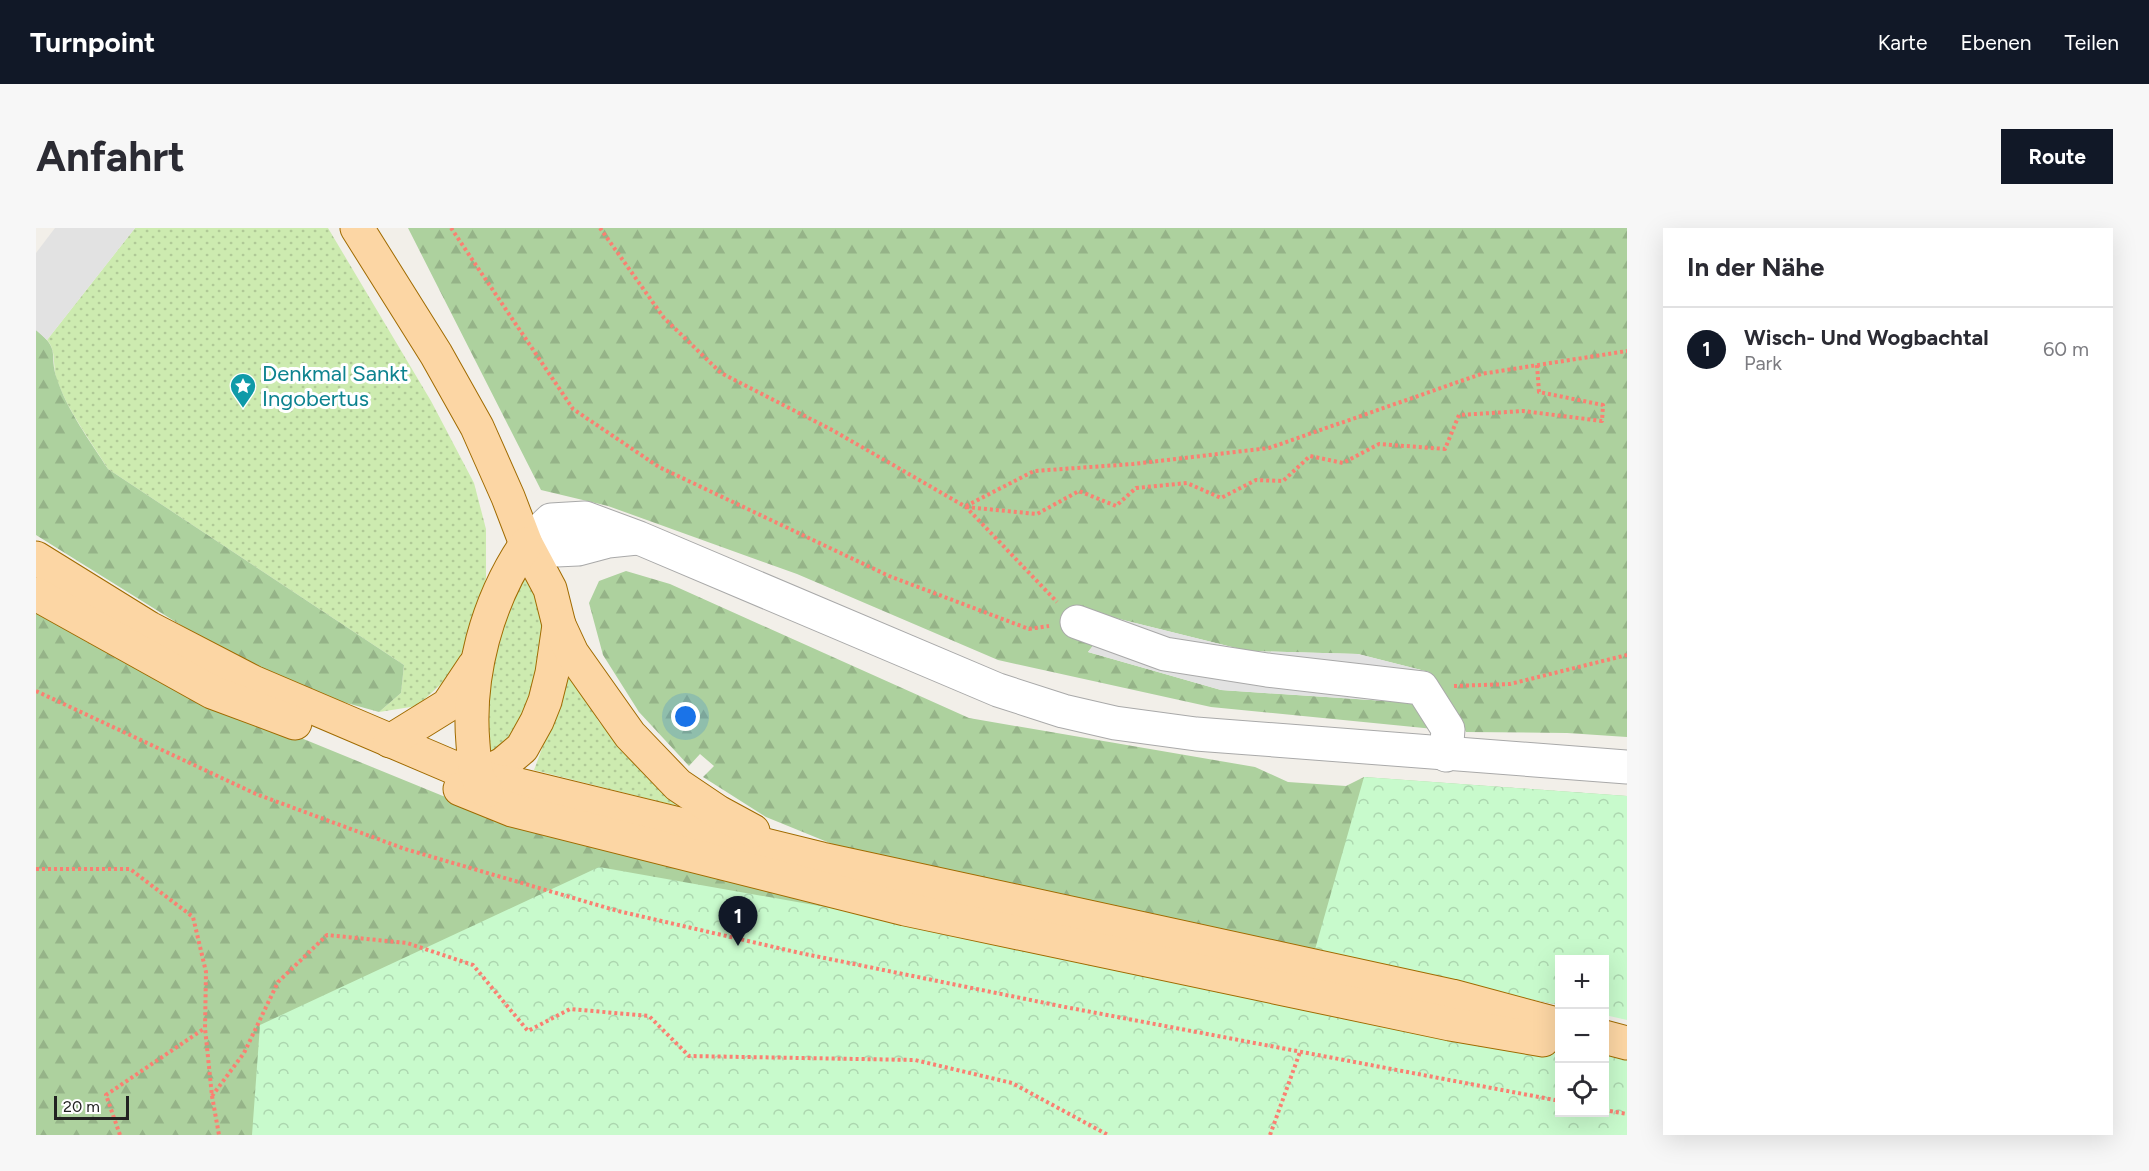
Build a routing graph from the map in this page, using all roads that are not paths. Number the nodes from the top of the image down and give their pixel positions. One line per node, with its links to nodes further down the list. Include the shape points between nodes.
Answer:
1 (357, 228): 2 (main road, via 477,427)
2 (526, 544): 6 (main road, via 550,588); 7 (main road, via 509,569); 9 (street, via 556,550 578,549 639,538 998,690 1115,723 1196,734)
3 (36, 558): 8 (main road, via 149,627 243,677)
4 (36, 594): 12 (main road, via 212,692)
5 (1077, 622): 9 (street, via 1165,654 1422,688 1448,729)
6 (559, 625): 11 (main road, via 552,673 537,721 522,748 503,764); 14 (main road, via 572,653 630,735 678,785 755,832)
7 (477, 661): 8 (main road, via 448,705); 11 (main road, via 471,715)
8 (390, 741): 11 (main road)
9 (1446, 754): 10 (street)
10 (1627, 768)
11 (476, 777): 12 (main road, via 461,784); 13 (main road, via 486,792); 14 (main road)
12 (444, 783): 13 (main road)
13 (512, 810): 17 (main road, via 905,909 1450,1024)
14 (822, 859): 15 (main road, via 1452,996)
15 (1555, 1024)
16 (1609, 1038): 18 (main road)
17 (1555, 1042)
18 (1627, 1043)
19 (1609, 1052): 20 (main road)
20 (1627, 1055)

